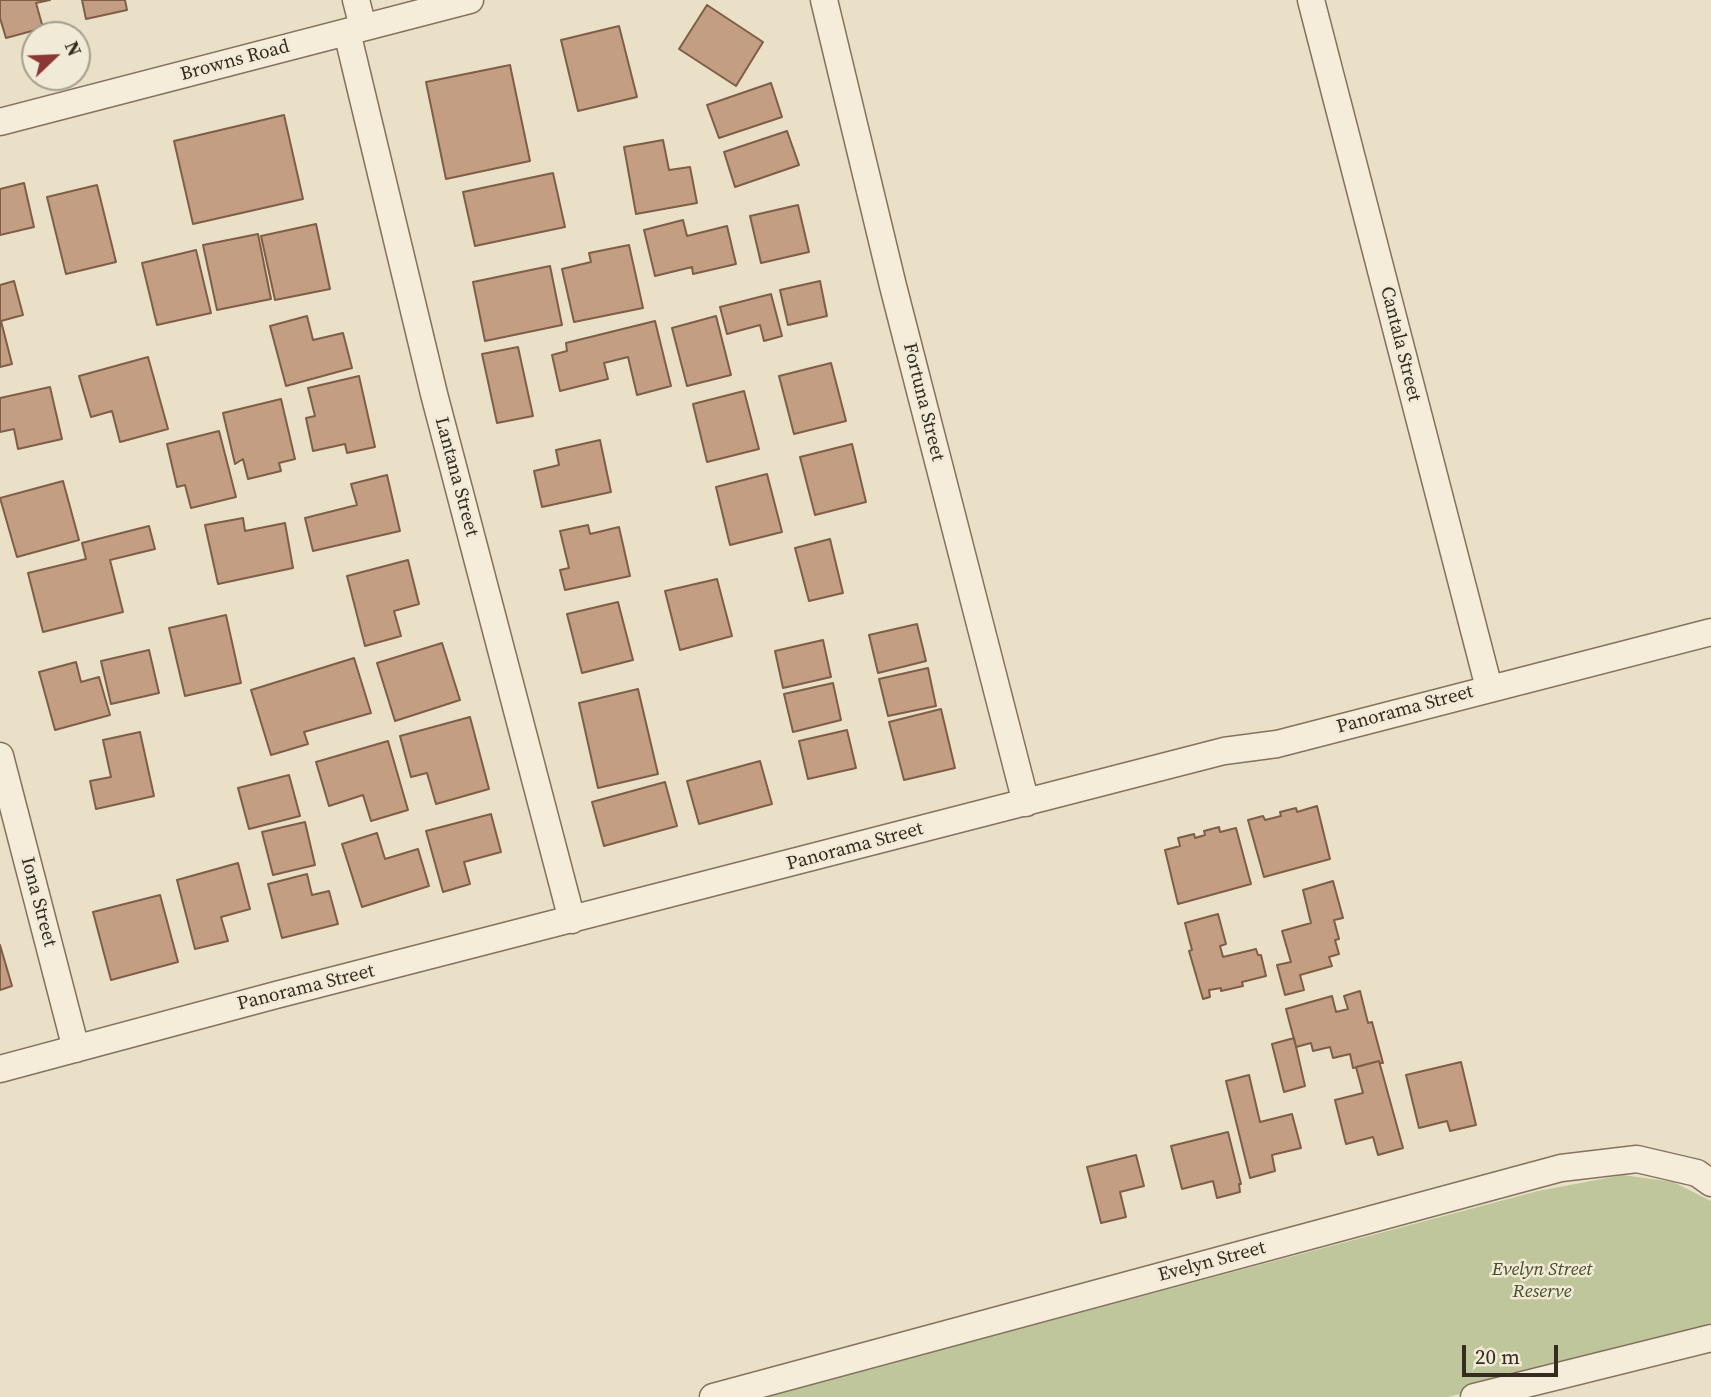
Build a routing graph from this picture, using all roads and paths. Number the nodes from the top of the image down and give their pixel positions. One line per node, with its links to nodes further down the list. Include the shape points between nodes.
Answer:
1 (356, 0): 5 (street, Lantana Street)
2 (470, 0): 5 (street, Browns Road)
3 (824, 0): 10 (street, Fortuna Street)
4 (1311, 0): 8 (street, Cantala Street)
5 (355, 29): 6 (street, Browns Road); 11 (street, Lantana Street, via 434,394)
6 (0, 122)
7 (1711, 632): 8 (street, Panorama Street)
8 (1489, 688): 10 (street, Panorama Street)
9 (0, 756): 12 (street, Iona Street)
10 (1026, 803): 11 (street, Panorama Street)
11 (572, 920): 12 (street, Panorama Street)
12 (76, 1049): 13 (street, Panorama Street)
13 (0, 1069)
14 (1711, 1183): 16 (street, Evelyn Street, via 1697,1173 1637,1159 1560,1168)
15 (1711, 1338): 17 (street)
16 (713, 1397)
17 (1475, 1397)

